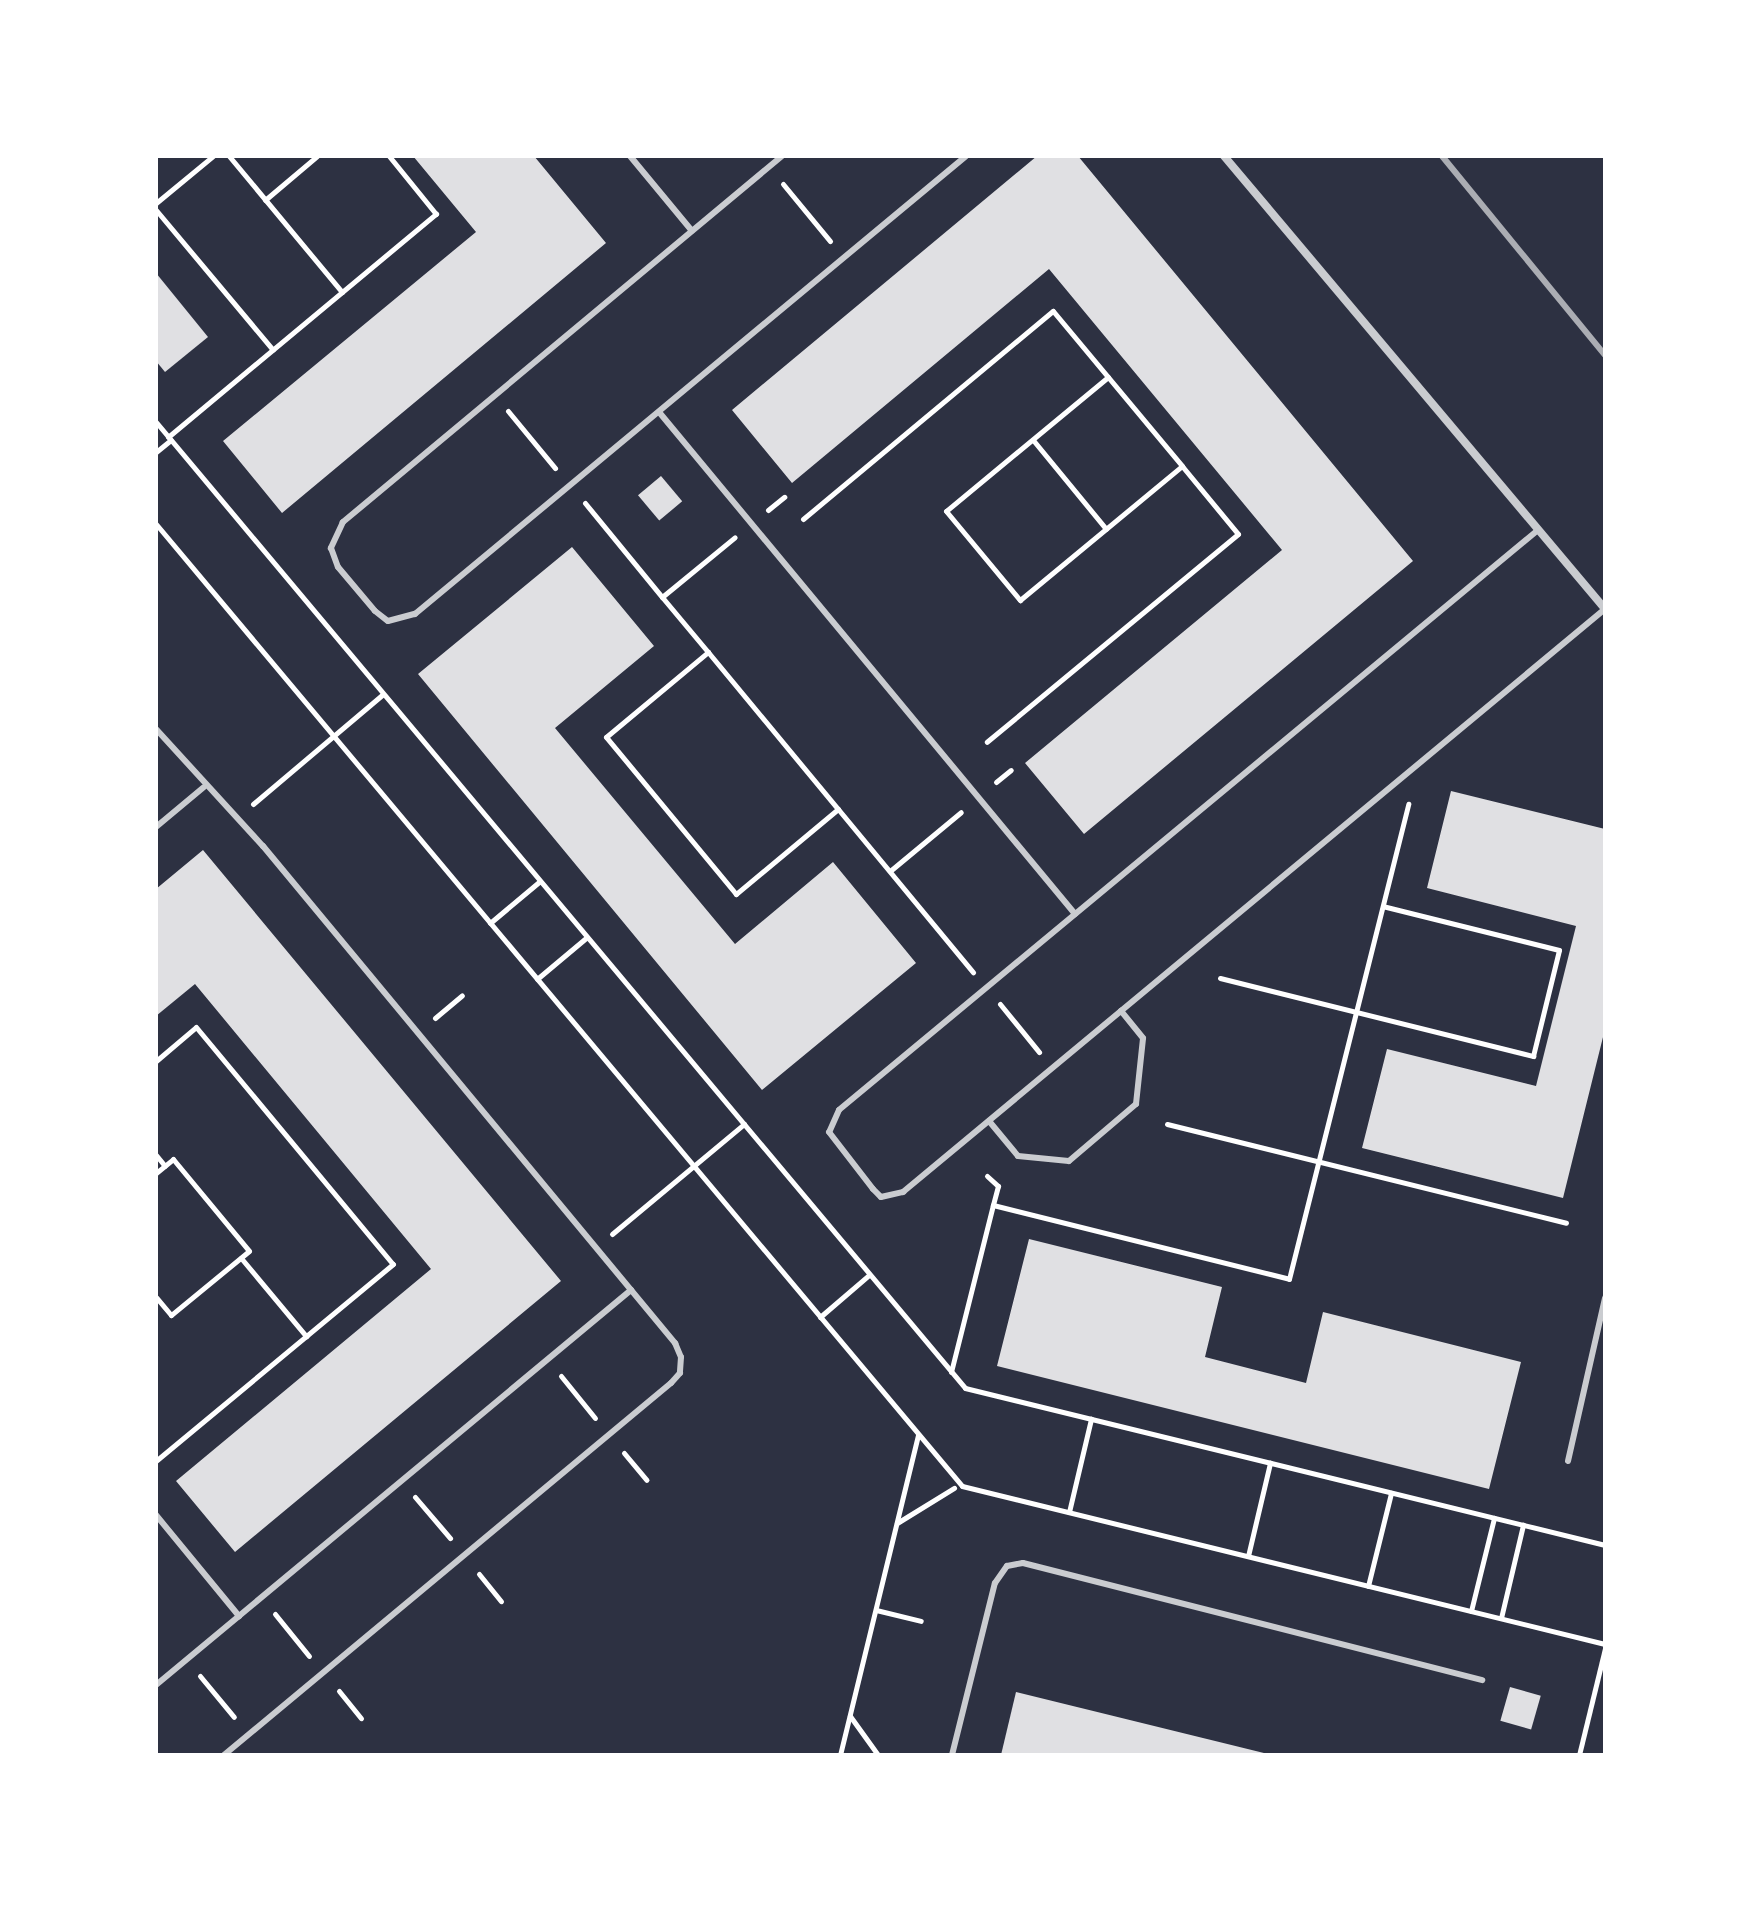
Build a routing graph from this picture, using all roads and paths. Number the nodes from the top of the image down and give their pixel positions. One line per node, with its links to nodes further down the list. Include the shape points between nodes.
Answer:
1 (213, 156): 11 (path)
2 (229, 156): 10 (path)
3 (317, 156): 10 (path)
4 (389, 156): 15 (path, via 436,214)
5 (630, 156): 13 (lane)
6 (782, 156): 9 (lane)
7 (966, 156): 14 (lane)
8 (1224, 156): 29 (street)
9 (768, 167): 13 (lane); 14 (path)
10 (265, 200): 15 (path)
11 (156, 203)
12 (156, 210): 16 (path)
13 (692, 231): 18 (lane, via 343,522 331,548 338,567 388,621 415,614)
14 (843, 258): 18 (lane)
15 (342, 292): 16 (path)
16 (273, 350): 20 (path)
17 (1108, 377): 21 (path); 23 (path); 25 (path, via 1053,311)
18 (659, 412): 26 (lane)
19 (156, 422): 20 (path)
20 (170, 438): 22 (path); 34 (path)
21 (1033, 440): 28 (path); 28 (path, via 946,511 1020,600)
22 (156, 452)
23 (1182, 466): 28 (path); 37 (path, via 1238,534)
24 (784, 497): 26 (path)
25 (803, 519)
26 (751, 523): 30 (path); 41 (lane)
27 (156, 524): 36 (path)
28 (1106, 529)
29 (1538, 530): 31 (street); 48 (lane)
30 (662, 597)
31 (1605, 609): 38 (lane)
32 (677, 615): 33 (path)
33 (708, 652): 42 (path); 42 (path, via 606,737 736,894)
34 (383, 694): 36 (path); 46 (path)
35 (156, 729): 40 (lane)
36 (333, 736): 43 (path); 49 (path)
37 (987, 742)
38 (1418, 765): 47 (path); 55 (lane)
39 (1011, 770): 41 (path)
40 (204, 787): 43 (lane); 44 (lane)
41 (978, 797): 45 (path); 48 (lane)
42 (838, 809): 45 (path)
43 (236, 818): 57 (lane)
44 (156, 827)
45 (890, 871): 53 (path)
46 (540, 881): 49 (path); 50 (path)
47 (1383, 906): 56 (path); 56 (path, via 1559,950 1533,1056)
48 (1075, 914): 53 (lane)
49 (490, 923): 52 (path)
50 (587, 937): 52 (path); 61 (path)
51 (1220, 978): 56 (path)
52 (537, 979): 66 (path)
53 (987, 988): 59 (path); 60 (lane, via 839,1110 829,1132 873,1189 892,1197)
54 (462, 995): 57 (path)
55 (1121, 1011): 59 (lane); 60 (lane, via 1143,1038 1136,1104 1069,1161 1018,1156)
56 (1356, 1012): 64 (path)
57 (418, 1032): 71 (lane)
58 (156, 1061): 78 (path, via 196,1027 393,1264)
59 (1053, 1068): 60 (lane)
60 (989, 1121)
61 (744, 1124): 66 (path); 73 (path)
62 (1167, 1124): 64 (path)
63 (156, 1155): 65 (path)
64 (1319, 1161): 69 (path, via 1289,1279); 70 (path)
65 (165, 1166): 67 (path); 72 (path, via 173,1159 249,1251)
66 (694, 1166): 71 (path); 77 (path)
67 (156, 1173)
68 (987, 1176): 69 (path, via 998,1186)
69 (993, 1205): 79 (path)
70 (1566, 1223)
71 (596, 1248): 74 (lane)
72 (241, 1258): 75 (path, via 171,1315); 78 (path)
73 (869, 1275): 77 (path); 79 (path)
74 (631, 1290): 97 (lane); 105 (lane, via 681,1357 680,1373)
75 (156, 1297)
76 (1605, 1298): 83 (lane)
77 (820, 1317): 81 (path)
78 (306, 1336): 82 (path)
79 (951, 1372): 80 (path, via 965,1388)
80 (1091, 1419): 84 (path); 87 (path)
81 (918, 1434): 87 (path, via 962,1486); 90 (path)
82 (156, 1461)
83 (1568, 1461)
84 (1270, 1463): 86 (path); 93 (path)
85 (954, 1488): 90 (path)
86 (1391, 1493): 89 (path); 94 (path)
87 (1069, 1512): 93 (path)
88 (156, 1515): 97 (lane)
89 (1494, 1518): 91 (path); 96 (path)
90 (897, 1523): 95 (path)
91 (1523, 1525): 92 (path); 98 (path)
92 (1605, 1545)
93 (1248, 1556): 94 (path)
94 (1368, 1586): 96 (path)
95 (876, 1610): 99 (path); 104 (path)
96 (1471, 1611): 98 (path)
97 (239, 1616): 101 (lane)
98 (1501, 1618): 100 (path)
99 (921, 1621)
100 (1605, 1646): 110 (path)
101 (187, 1659): 103 (lane); 105 (path)
102 (1482, 1680): 109 (lane, via 1023,1563 1007,1566 995,1583)
103 (156, 1685)
104 (850, 1716): 107 (path); 108 (path)
105 (249, 1734): 106 (lane)
106 (224, 1755)
107 (840, 1755)
108 (878, 1755)
109 (952, 1755)
110 (1579, 1755)

